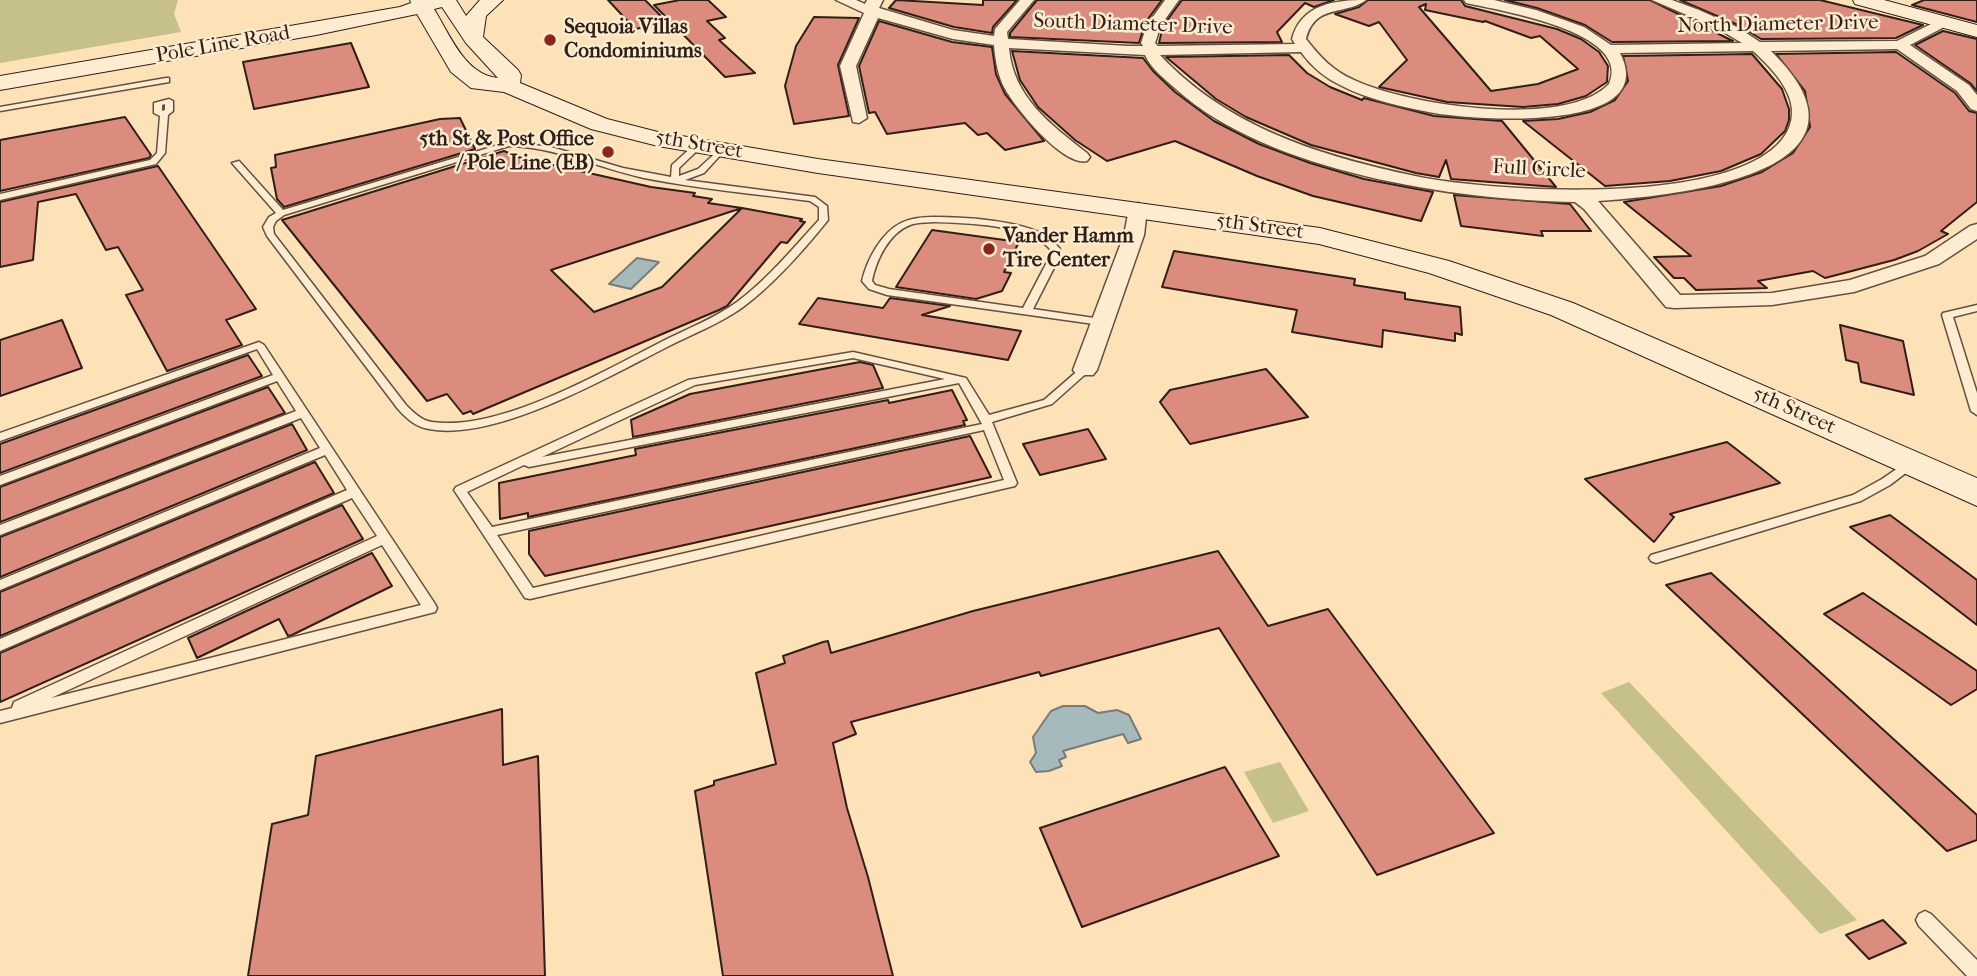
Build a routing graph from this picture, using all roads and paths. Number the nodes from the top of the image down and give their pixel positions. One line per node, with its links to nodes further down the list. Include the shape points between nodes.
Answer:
1 (380, 0): 14 (main road)
2 (446, 0): 11 (main road, Pole Line Road); 17 (main road)
3 (494, 0): 17 (main road, via 475,15)
4 (843, 0): 12 (street, South Diameter Drive)
5 (1027, 0): 18 (street, via 1000,32)
6 (1172, 0): 24 (street, via 1154,25 1148,43)
7 (1359, 0): 22 (street, via 1318,13 1304,23 1299,39)
8 (1471, 0): 23 (street, via 1563,23)
9 (1659, 0): 20 (street, Full Circle)
10 (1863, 0): 13 (main road)
11 (422, 2): 14 (main road, Pole Line Road); 19 (main road, 5th Street)
12 (875, 6): 18 (street, South Diameter Drive, via 912,24); 32 (street, via 848,66)
13 (1943, 22): 16 (main road); 21 (street, North Diameter Drive)
14 (313, 24): 15 (main road, Pole Line Road); 19 (main road, via 393,23 418,29); 25 (main road, Pole Line Road)
15 (276, 26): 25 (main road, via 171,49); 26 (main road, Pole Line Road)
16 (1977, 31)
17 (473, 39): 28 (main road, via 510,75)
18 (1002, 41): 24 (street, South Diameter Drive); 34 (street, via 1006,73 1017,96)
19 (443, 43): 28 (main road, 5th Street, via 459,67 480,83)
20 (1753, 45): 21 (street, North Diameter Drive); 23 (street, North Diameter Drive); 38 (street, Full Circle, via 1784,73 1801,102 1798,130 1774,156 1728,178 1662,191)
21 (1900, 45): 29 (street, via 1963,88)
22 (1303, 48): 23 (street, via 1326,72 1379,95 1499,115 1538,114 1598,101 1615,90 1622,77 1620,63); 24 (street, South Diameter Drive)
23 (1608, 49)
24 (1154, 50): 38 (street, Full Circle, via 1152,56 1171,78 1204,106 1256,134 1324,159 1405,179 1493,192)
25 (166, 55): 26 (main road, Pole Line Road)
26 (4, 78)
27 (166, 80): 30 (lane)
28 (508, 86): 33 (main road, 5th Street, via 599,124)
29 (1977, 106)
30 (0, 109)
31 (164, 114): 37 (lane, via 161,153 153,162)
32 (859, 118)
33 (710, 148): 36 (lane, via 701,171); 36 (lane, via 675,167); 39 (main road, 5th Street)
34 (1081, 157)
35 (236, 163): 40 (lane)
36 (675, 180): 40 (lane, via 531,145 508,144); 40 (lane, via 812,199 822,206 824,219 740,305 532,405 456,427 431,426 402,407 270,234 268,226)
37 (0, 197)
38 (1580, 197): 41 (street, via 1674,302 1772,299 1854,286 1932,260)
39 (1138, 209): 44 (street, via 1134,234); 53 (main road, 5th Street, via 1320,236 1439,267 1562,309)
40 (281, 213)
41 (1977, 230)
42 (1977, 308): 48 (lane, via 1947,315)
43 (1027, 312): 43 (lane, via 887,292 867,281 869,267 893,235 919,220 938,218 1020,229 1046,239 1055,249); 44 (lane)
44 (1101, 322): 45 (street)
45 (1085, 370): 50 (lane, via 1048,402)
46 (279, 377): 49 (lane); 51 (lane, via 259,345); 55 (lane)
47 (962, 380): 50 (lane); 54 (lane); 54 (lane, via 853,355 692,382)
48 (1977, 411)
49 (303, 412): 52 (lane); 58 (lane)
50 (987, 423): 59 (lane); 59 (lane, via 1011,483 530,594)
51 (0, 437)
52 (327, 450): 56 (lane); 62 (lane)
53 (1911, 463): 57 (main road, 5th Street); 61 (lane, via 1857,498)
54 (509, 467): 59 (lane, via 460,489)
55 (0, 481)
56 (354, 492): 60 (lane); 63 (lane)
57 (1977, 493)
58 (0, 530)
59 (488, 531)
60 (384, 538): 64 (lane); 64 (lane, via 430,608)
61 (1656, 558)
62 (0, 585)
63 (0, 645)
64 (0, 716)
65 (1925, 920): 66 (lane)
66 (1977, 973)

